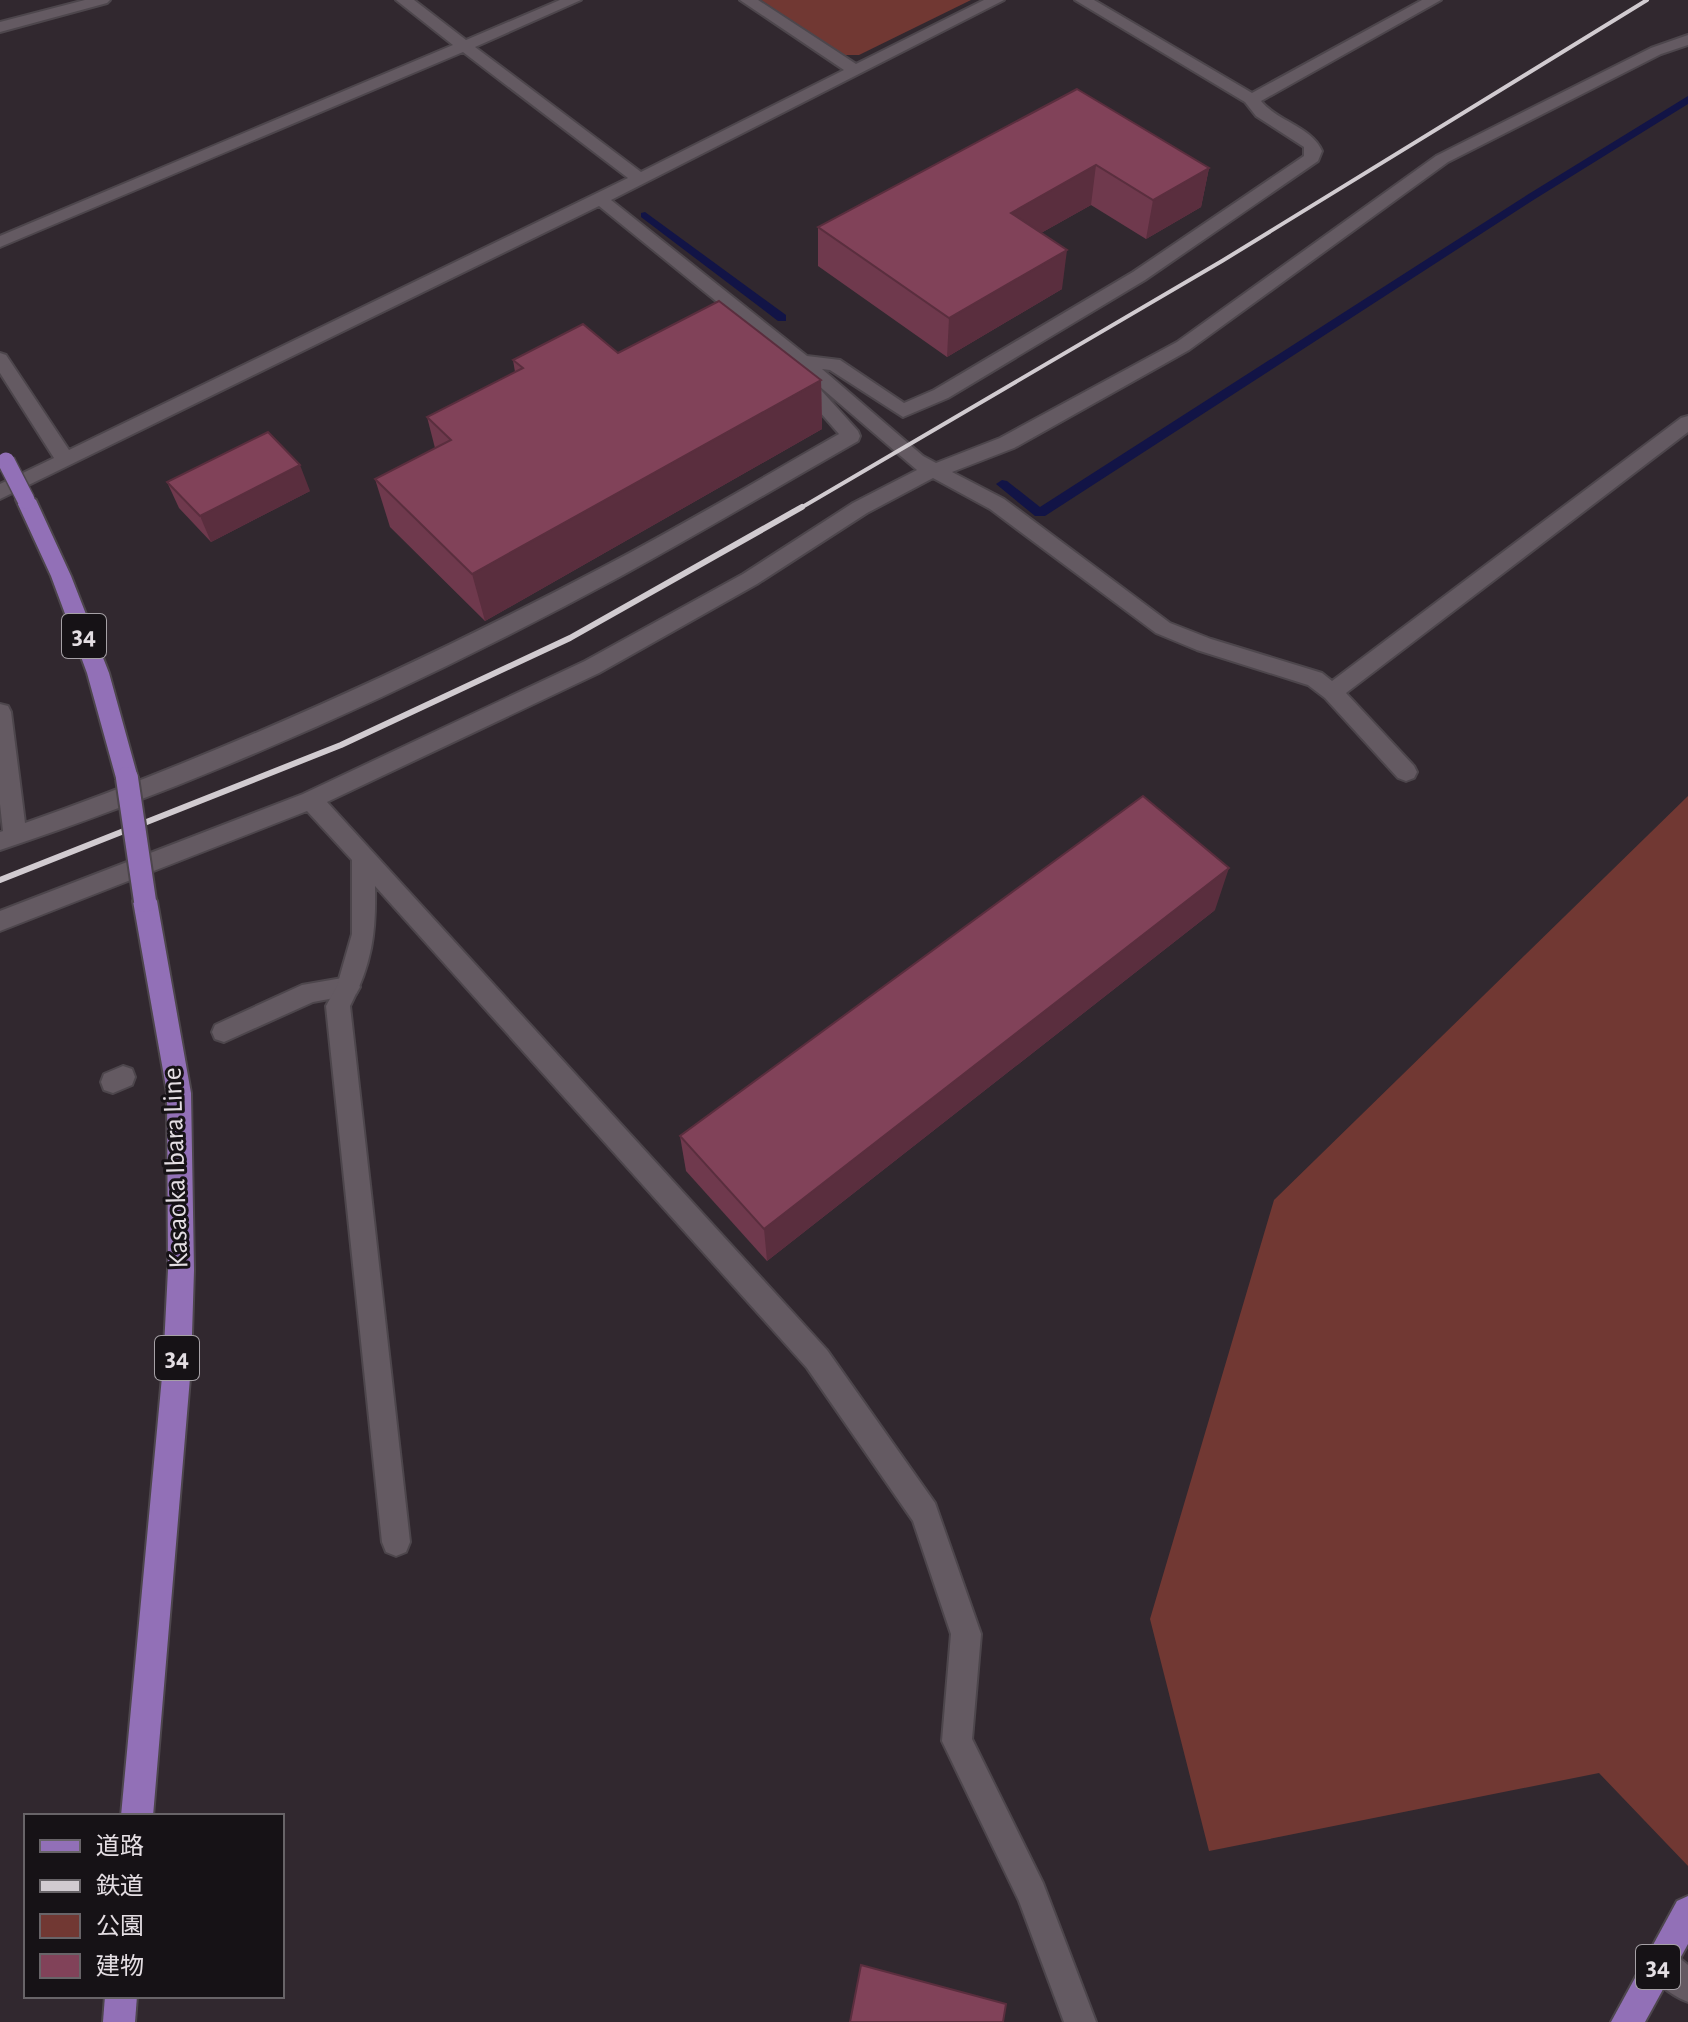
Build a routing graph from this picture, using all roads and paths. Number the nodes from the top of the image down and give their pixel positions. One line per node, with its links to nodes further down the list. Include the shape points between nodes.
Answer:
1 (102, 0): 8 (street)
2 (404, 0): 11 (street)
3 (573, 0): 11 (street)
4 (748, 0): 12 (street)
5 (996, 0): 12 (street)
6 (1083, 0): 13 (street)
7 (1433, 0): 13 (street)
8 (70, 4): 9 (street)
9 (0, 27)
10 (1688, 40): 22 (street, via 1656,51 1442,159 1183,346 1007,443)
11 (464, 45): 14 (street); 16 (street)
12 (855, 70): 14 (street)
13 (1251, 99): 18 (street, via 1262,113 1311,144 1312,158 1139,276 955,386 903,411 834,364)
14 (640, 179): 15 (street)
15 (600, 199): 18 (street); 21 (street)
16 (0, 242)
17 (0, 359): 21 (street)
18 (806, 362): 22 (street, via 902,450); 28 (street, via 801,380 851,436 578,590 415,669 219,758)
19 (1688, 422): 24 (street)
20 (3, 456): 34 (main road, Kasaoka Ibara Line / 34, bridge, via 61,576 98,673 127,778 179,1093 177,1366)
21 (65, 459): 23 (street)
22 (935, 470): 24 (street, via 997,504 1163,628 1303,674); 27 (street, via 860,508 750,579 592,667)
23 (0, 492)
24 (1332, 692): 26 (street)
25 (0, 712): 28 (street)
26 (1406, 772)
27 (311, 800): 29 (street); 30 (street)
28 (7, 838)
29 (363, 858): 31 (street, via 364,934); 40 (street, via 817,1359 925,1513 966,1634 957,1741 1032,1894)
30 (0, 921)
31 (348, 987): 32 (street, via 310,992); 33 (street, via 338,1006)
32 (224, 1032)
33 (396, 1542)
34 (137, 1814)
35 (1688, 1912): 36 (main road, 34)
36 (1660, 1962): 37 (street); 41 (main road, 34)
37 (1688, 1986)
38 (121, 1998): 39 (main road)
39 (119, 2022)
40 (1080, 2022)
41 (1627, 2022)

